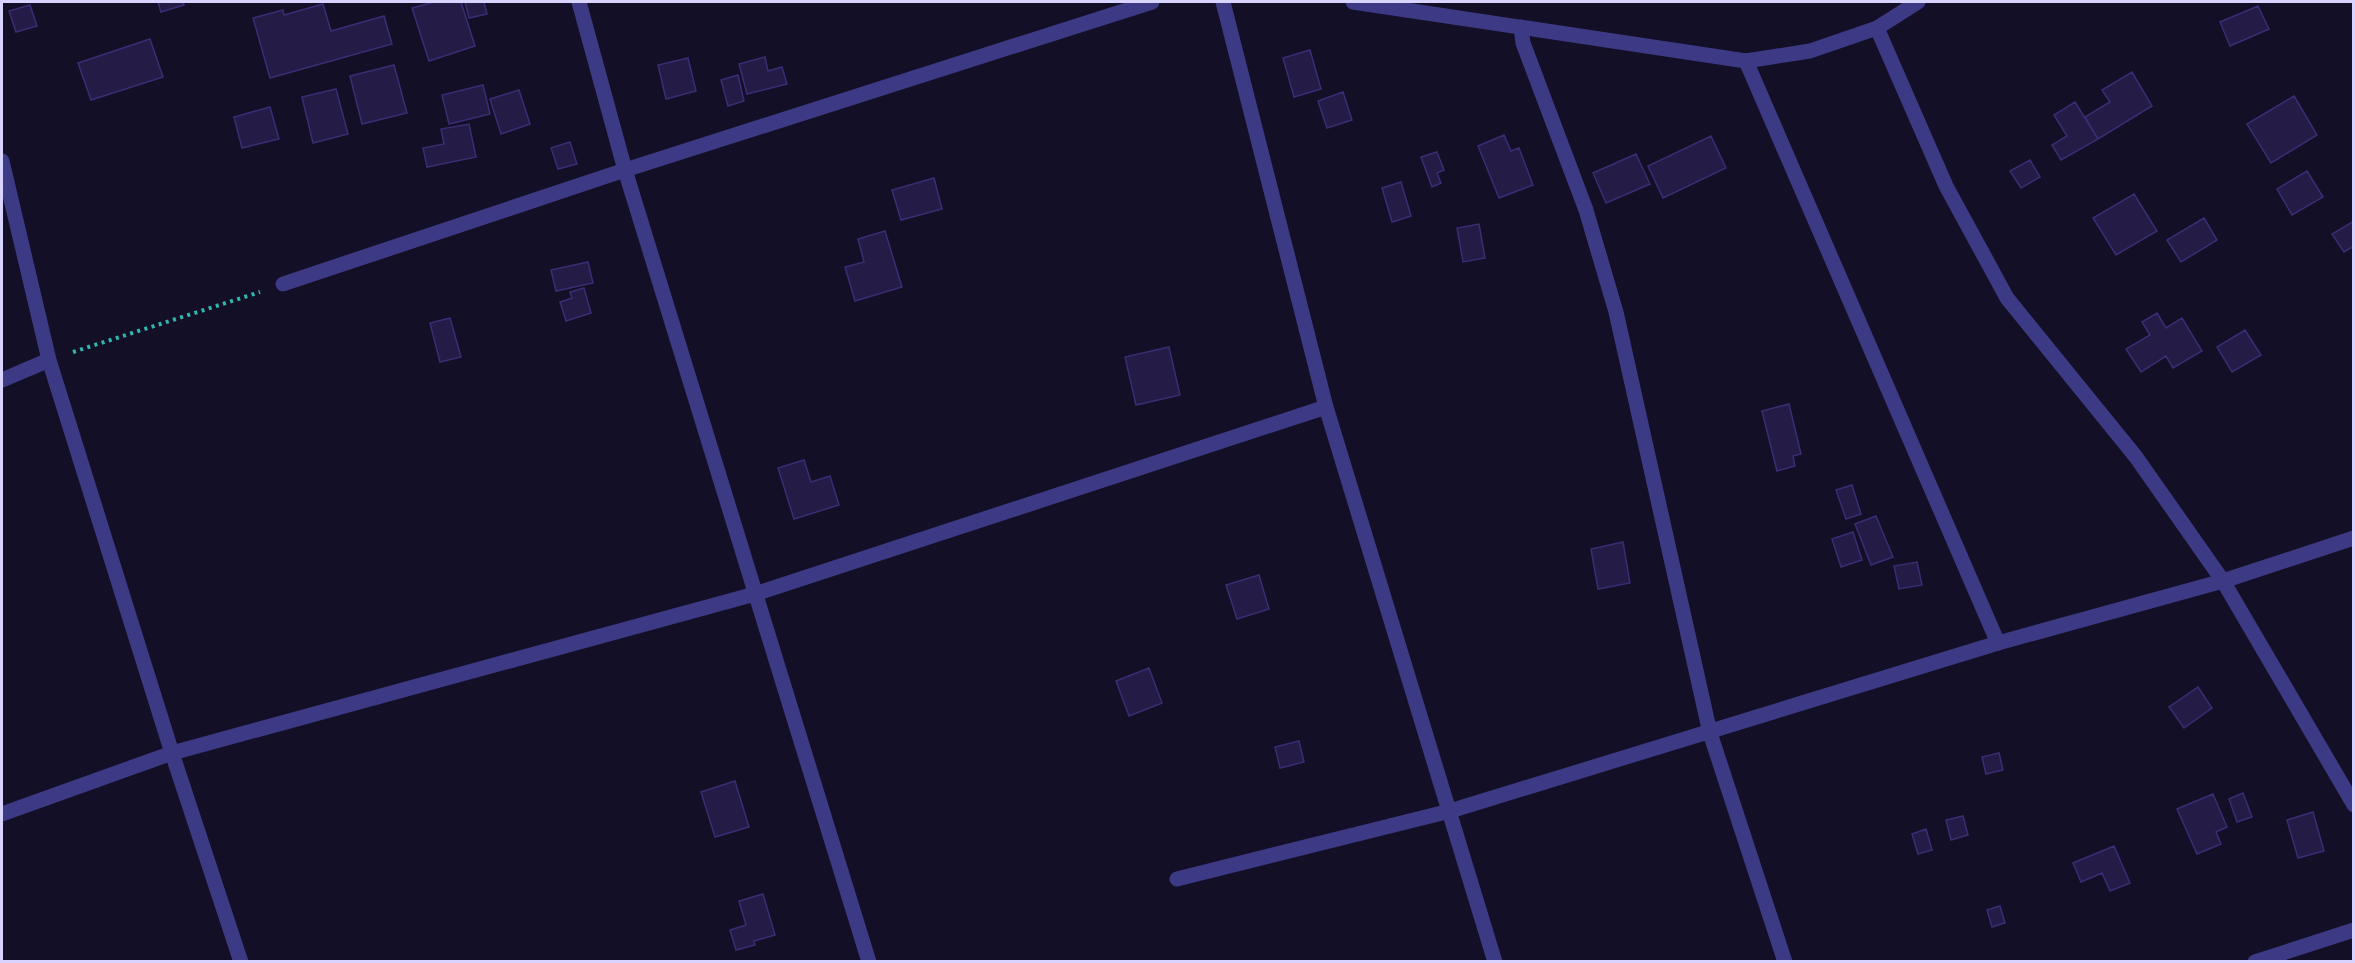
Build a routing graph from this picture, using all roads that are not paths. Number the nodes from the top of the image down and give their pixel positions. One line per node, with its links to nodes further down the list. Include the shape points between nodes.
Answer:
1 (579, 2): 10 (street)
2 (1152, 2): 10 (street)
3 (1223, 2): 14 (street)
4 (1353, 2): 6 (street)
5 (1918, 2): 7 (street)
6 (1521, 27): 8 (street); 19 (street, via 1523,44 1586,210 1616,312)
7 (1877, 28): 8 (street, via 1810,51); 16 (street, via 1946,186 2007,298 2136,457)
8 (1746, 61): 18 (street)
9 (2, 161): 12 (street)
10 (625, 170): 11 (street); 17 (street)
11 (283, 284)
12 (49, 360): 13 (street); 20 (street)
13 (2, 380)
14 (1326, 407): 17 (street); 22 (street)
15 (2354, 538): 16 (street)
16 (2223, 581): 18 (street); 21 (street)
17 (755, 594): 20 (street); 27 (street)
18 (1998, 643): 19 (street)
19 (1710, 733): 22 (street); 29 (street)
20 (172, 753): 23 (street); 26 (street)
21 (2354, 805)
22 (1450, 811): 24 (street); 28 (street)
23 (2, 814)
24 (1177, 879)
25 (2354, 930): 30 (street)
26 (241, 962)
27 (869, 962)
28 (1495, 962)
29 (1785, 962)
30 (2255, 962)

